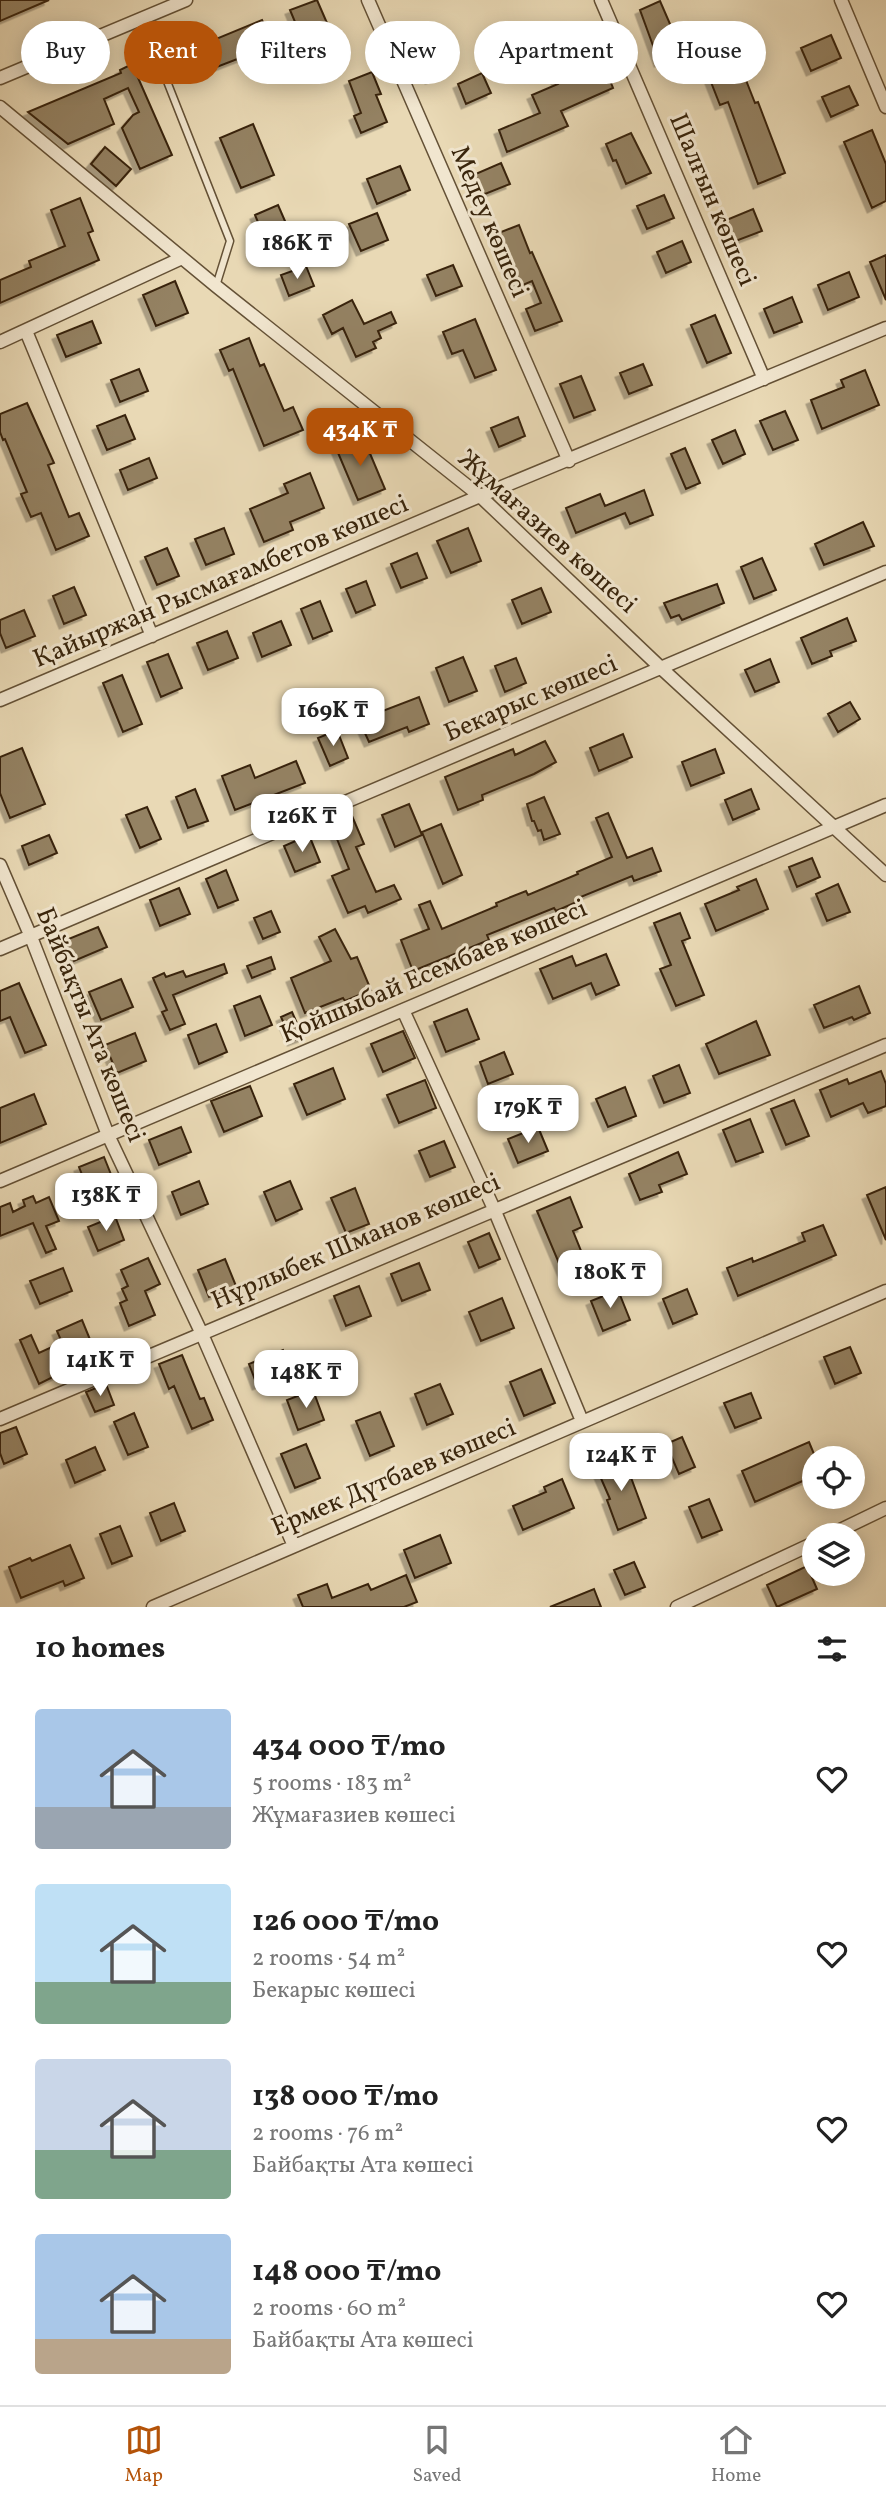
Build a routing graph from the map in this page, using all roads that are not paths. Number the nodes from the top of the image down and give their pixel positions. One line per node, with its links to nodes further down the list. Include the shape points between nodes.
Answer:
1 (186, 0): 5 (street)
2 (368, 0): 15 (street, Медеу көшесі)
3 (601, 0): 14 (street, Шалғын көшесі)
4 (841, 0): 8 (street)
5 (142, 18): 6 (street); 10 (lane, via 230,241)
6 (0, 78)
7 (0, 107): 9 (street, Жұмағазиев көшесі)
8 (886, 107)
9 (182, 258): 10 (street, Жұмағазиев көшесі); 12 (street)
10 (216, 286): 16 (street, Жұмағазиев көшесі)
11 (886, 328): 14 (street, Қайыржан Рысмағамбетов көшесі)
12 (26, 331): 13 (street); 18 (street)
13 (0, 342)
14 (764, 379): 15 (street, Қайыржан Рысмағамбетов көшесі)
15 (569, 461): 16 (street, Қайыржан Рысмағамбетов көшесі)
16 (480, 496): 18 (street, Қайыржан Рысмағамбетов көшесі); 19 (street, Жұмағазиев көшесі)
17 (886, 572): 19 (street, Бекарыс көшесі)
18 (152, 636): 20 (street, Қайыржан Рысмағамбетов көшесі)
19 (661, 668): 22 (street, Жұмағазиев көшесі); 25 (street, Бекарыс көшесі)
20 (0, 700)
21 (886, 805): 22 (street, Қойшыбай Есембаев көшесі)
22 (832, 827): 24 (street, Жұмағазиев көшесі); 27 (street, Қойшыбай Есембаев көшесі)
23 (0, 865): 25 (street, Байбақты Ата көшесі)
24 (886, 875)
25 (31, 937): 26 (street, Бекарыс көшесі); 29 (street, Байбақты Ата көшесі)
26 (0, 950)
27 (403, 1010): 29 (street, Қойшыбай Есембаев көшесі); 31 (street)
28 (886, 1045): 31 (street, Нұрлыбек Шманов көшесі)
29 (108, 1135): 30 (street, Қойшыбай Есембаев көшесі); 33 (street, Байбақты Ата көшесі)
30 (0, 1181)
31 (494, 1209): 33 (street, Нұрлыбек Шманов көшесі); 35 (street)
32 (886, 1291): 35 (street, Ермек Дүтбаев көшесi)
33 (201, 1332): 34 (street, Нұрлыбек Шманов көшесі); 38 (street, Байбақты Ата көшесі)
34 (0, 1419)
35 (582, 1421): 38 (street, Ермек Дүтбаев көшесi)
36 (886, 1508): 37 (street)
37 (855, 1523)
38 (294, 1546): 40 (street, Ермек Дүтбаев көшесi)
39 (802, 1548): 41 (street)
40 (153, 1607)
41 (677, 1607)

